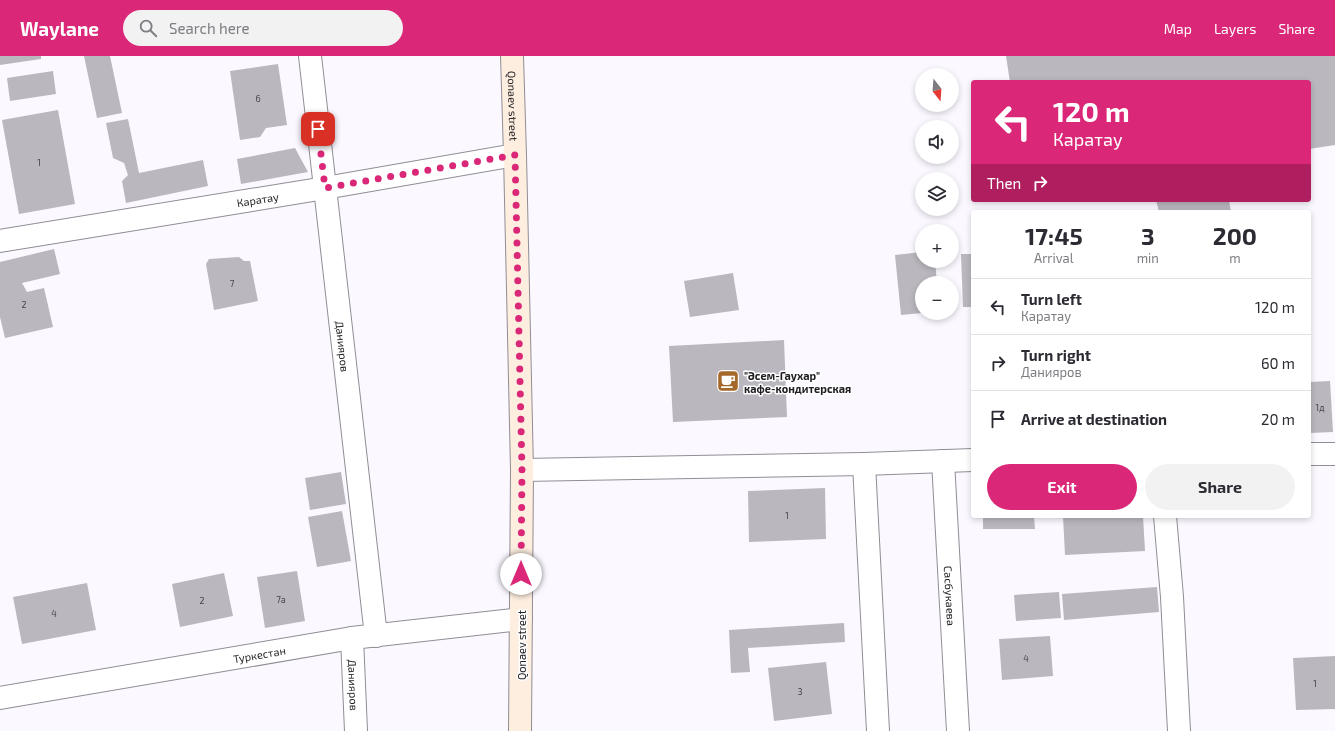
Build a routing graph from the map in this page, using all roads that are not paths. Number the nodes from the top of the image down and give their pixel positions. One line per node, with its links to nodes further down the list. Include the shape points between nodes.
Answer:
1 (310, 56): 4 (street, Данияров)
2 (512, 56): 3 (main road, Qonaev street)
3 (515, 155): 4 (street, Каратау); 11 (main road, Qonaev street)
4 (325, 188): 5 (street, Каратау); 14 (street, Данияров)
5 (0, 241)
6 (1311, 454): 7 (street)
7 (1335, 454)
8 (971, 460): 9 (street)
9 (943, 461): 10 (street); 20 (street, Сасбукаева)
10 (864, 464): 11 (street); 19 (street)
11 (522, 470): 13 (main road, Qonaev street)
12 (1165, 518): 21 (street)
13 (521, 619): 14 (street, Туркестан); 18 (main road, Qonaev street)
14 (376, 636): 15 (street, Туркестан)
15 (352, 638): 16 (street, Туркестан); 17 (street, Данияров)
16 (0, 698)
17 (356, 731)
18 (520, 731)
19 (878, 731)
20 (958, 731)
21 (1179, 731)

